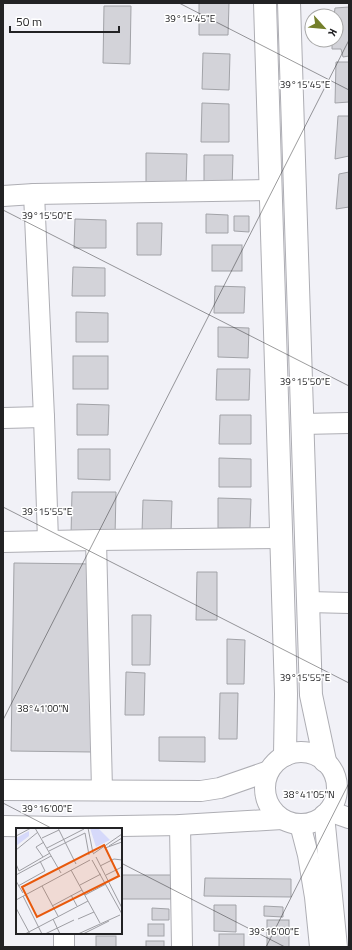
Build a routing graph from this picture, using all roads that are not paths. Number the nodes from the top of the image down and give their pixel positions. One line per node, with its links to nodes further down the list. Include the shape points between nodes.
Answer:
1 (265, 3): 3 (main road)
2 (290, 3): 9 (main road)
3 (271, 190): 4 (street); 10 (main road)
4 (34, 194): 5 (street); 6 (street)
5 (3, 196)
6 (44, 417): 7 (street); 12 (street)
7 (3, 418)
8 (349, 423): 9 (street)
9 (302, 424): 14 (main road)
10 (282, 538): 11 (street); 16 (main road)
11 (96, 540): 12 (street); 20 (street)
12 (48, 541): 13 (street)
13 (3, 542)
14 (308, 602): 15 (street); 17 (main road, via 311,695)
15 (349, 603)
16 (285, 756): 17 (street, via 295,752 306,752 316,755); 18 (street)
17 (336, 769): 21 (street, via 337,791 334,802)
18 (269, 771): 20 (street, via 220,788); 23 (street, via 265,782 268,804 274,813)
19 (3, 790): 20 (street)
20 (102, 790)
21 (326, 813): 22 (street); 23 (street, via 311,823); 28 (street)
22 (349, 818)
23 (291, 822): 24 (street); 28 (street, via 308,855)
24 (180, 825): 26 (street); 30 (street)
25 (3, 826): 26 (street)
26 (64, 828)
27 (64, 934): 29 (street)
28 (323, 946)
29 (64, 947)
30 (182, 947)

